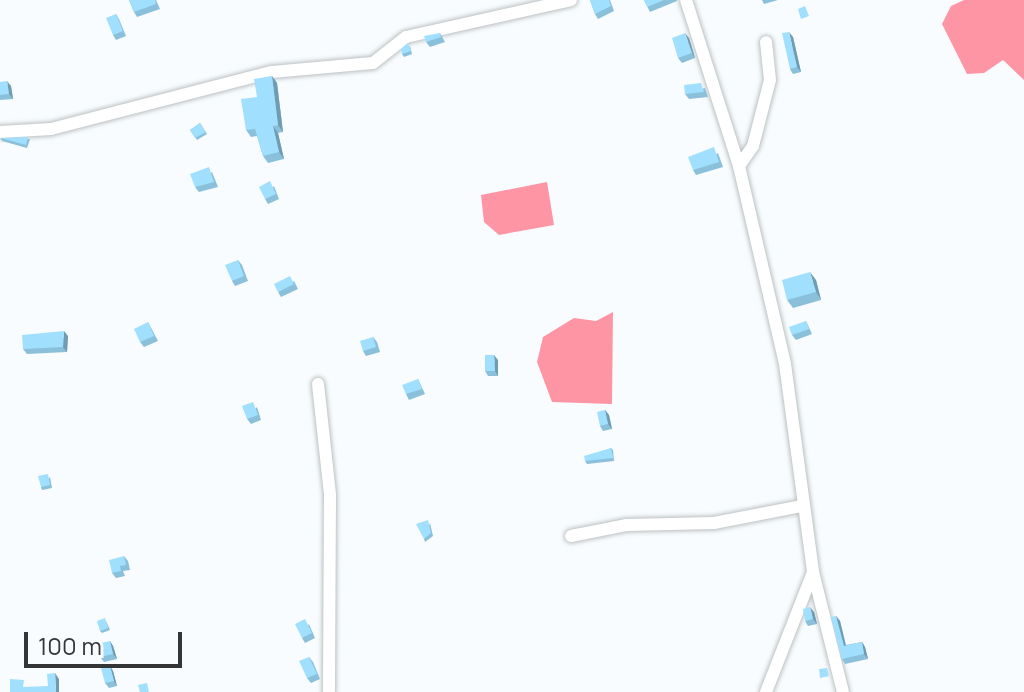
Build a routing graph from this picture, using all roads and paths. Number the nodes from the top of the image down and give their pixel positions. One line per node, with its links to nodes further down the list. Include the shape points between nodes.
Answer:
1 (571, 0): 4 (street, via 406,37 373,63 272,72 51,129)
2 (686, 0): 5 (street)
3 (766, 42): 5 (street, via 770,80 753,146)
4 (0, 132)
5 (739, 166): 7 (street, via 785,364)
6 (318, 384): 10 (street, via 330,495)
7 (802, 506): 8 (street, via 714,523 626,525); 9 (street)
8 (571, 536)
9 (813, 572): 11 (street); 12 (street)
10 (329, 692)
11 (766, 692)
12 (843, 692)

